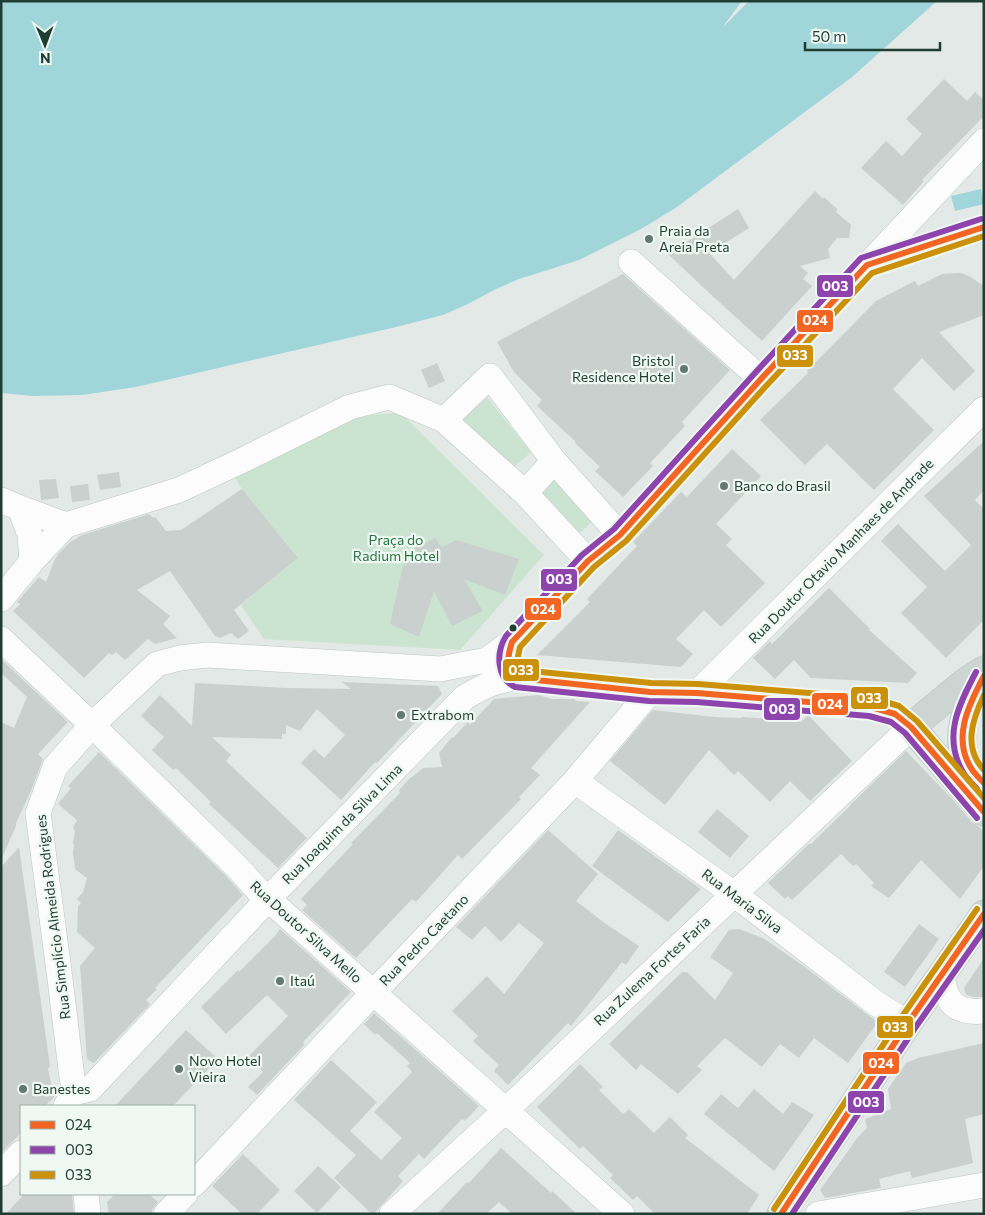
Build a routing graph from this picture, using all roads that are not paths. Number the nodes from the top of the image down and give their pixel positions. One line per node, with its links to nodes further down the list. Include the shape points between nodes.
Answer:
1 (984, 141): 4 (street)
2 (984, 227): 4 (street)
3 (631, 262): 5 (street)
4 (867, 265): 5 (street)
5 (761, 379): 12 (street)
6 (984, 409): 23 (street, Rua Doutor Otavio Manhaes de Andrade)
7 (444, 420): 8 (street, via 490,376); 9 (street); 11 (street, via 390,397 350,407 179,490)
8 (554, 461): 9 (street); 12 (street)
9 (525, 493): 14 (street)
10 (10, 504): 11 (street); 13 (street, via 30,534)
11 (66, 525): 13 (street)
12 (620, 535): 14 (street)
13 (32, 561): 15 (street)
14 (588, 562): 17 (street)
15 (1, 599)
16 (1, 638): 25 (street, Rua Doutor Silva Mello)
17 (512, 642): 18 (street, via 487,660); 21 (street, via 507,657 510,670)
18 (440, 669): 24 (street, via 460,676 466,684); 25 (street, Rua Simplício Almeida Rodrigues, via 207,655 180,658 157,664)
19 (984, 670): 26 (main road)
20 (984, 676): 28 (main road, via 964,721 961,738 970,768)
21 (517, 678): 22 (street, Rua Joaquim da Silva Lima); 24 (street, Rua Joaquim da Silva Lima, via 487,684)
22 (650, 692): 23 (street, Rua Joaquim da Silva Lima); 27 (street, Rua Pedro Caetano)
23 (698, 694): 26 (street, Rua Joaquim da Silva Lima, via 872,707 895,714)
24 (466, 698): 31 (street, Rua Joaquim da Silva Lima)
25 (92, 725): 31 (street, Rua Doutor Silva Mello); 37 (street, Rua Simplício Almeida Rodrigues, via 55,767 38,813)
26 (910, 727): 29 (main road); 30 (street, Rua Zulema Fortes Faria)
27 (575, 781): 30 (street, Rua Maria Silva); 34 (street, Rua Pedro Caetano)
28 (984, 783)
29 (984, 812)
30 (734, 894): 36 (street, Rua Maria Silva, via 877,1004); 38 (street, Rua Zulema Fortes Faria)
31 (267, 900): 34 (street, Rua Doutor Silva Mello); 37 (street, Rua Joaquim da Silva Lima)
32 (984, 914): 33 (main road)
33 (942, 974): 35 (street, via 949,1000 967,1010); 36 (main road)
34 (373, 993): 38 (street, Rua Doutor Silva Mello); 41 (street, Rua Pedro Caetano)
35 (984, 1011)
36 (908, 1022): 49 (main road)
37 (77, 1097)
38 (506, 1110): 45 (street, Rua Zulema Fortes Faria); 48 (street, Rua Doutor Silva Mello)
39 (20, 1154): 40 (street)
40 (1, 1174)
41 (195, 1183)
42 (984, 1185): 50 (street)
43 (86, 1195): 46 (street)
44 (184, 1195): 47 (street)
45 (397, 1212)
46 (88, 1214)
47 (166, 1214)
48 (622, 1214)
49 (782, 1214)
50 (818, 1214)

